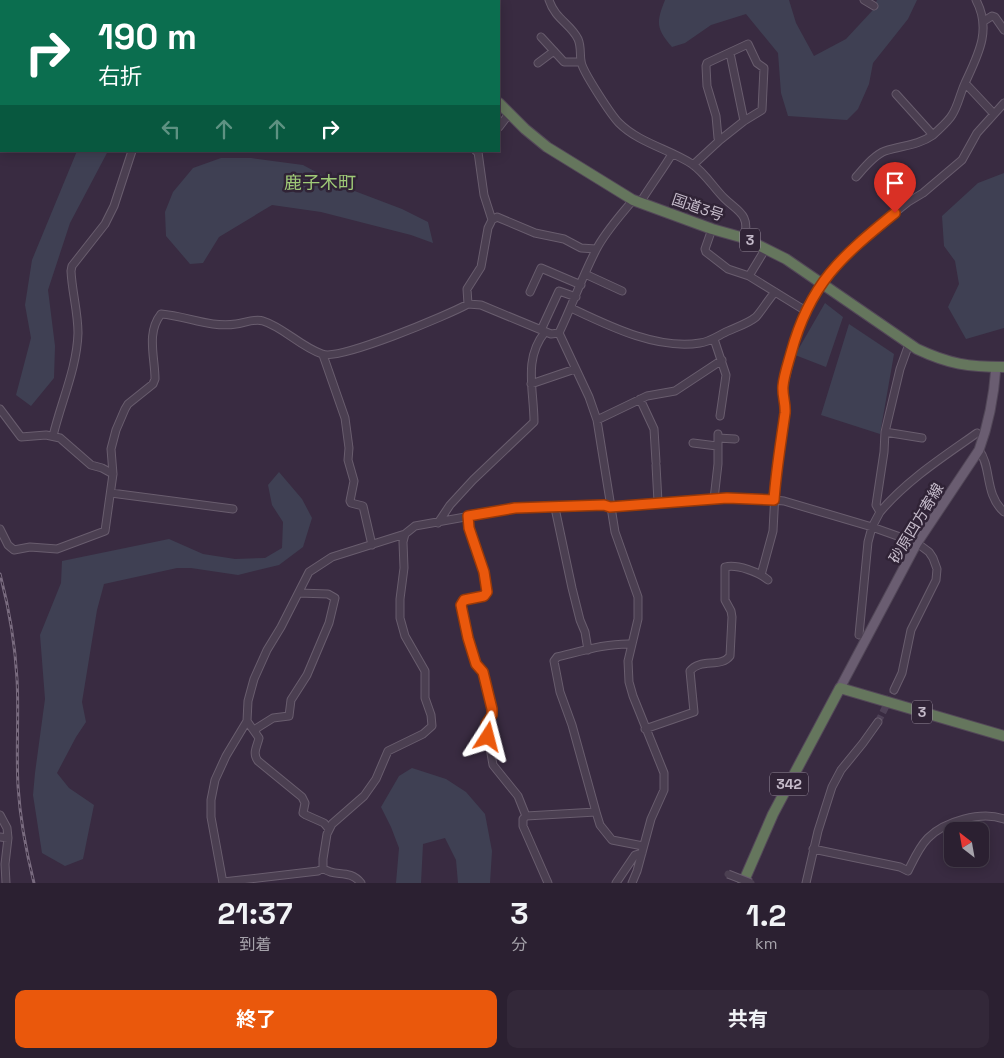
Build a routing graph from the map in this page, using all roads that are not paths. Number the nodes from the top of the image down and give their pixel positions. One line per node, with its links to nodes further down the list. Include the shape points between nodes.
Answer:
1 (549, 0): 10 (street, via 558,17 578,38)
2 (864, 0): 4 (street)
3 (976, 0): 5 (street)
4 (874, 6)
5 (984, 21): 6 (street, via 992,16); 12 (street, via 978,55)
6 (1004, 30)
7 (541, 37): 8 (street)
8 (554, 51): 10 (street, via 564,62); 11 (street)
9 (730, 53): 18 (street); 18 (street, via 748,44 756,63 764,68 762,110); 21 (street, via 706,66 707,86)
10 (582, 62): 24 (street, via 618,122 626,130)
11 (538, 63)
12 (965, 84): 17 (street); 20 (street, via 952,116)
13 (896, 94): 20 (street)
14 (1004, 103): 17 (street)
15 (500, 104): 16 (highway, 国道3号 / 3)
16 (509, 114): 19 (street); 27 (highway, 国道3号 / 3, via 547,147)
17 (994, 114): 35 (street, via 977,133 962,160 864,238)
18 (744, 121): 21 (street)
19 (500, 126)
20 (933, 135): 26 (street, via 910,146 881,153)
21 (720, 140): 25 (street)
22 (132, 152): 59 (street, via 105,224 72,266 78,333 76,351)
23 (478, 152): 28 (street, via 484,195)
24 (672, 154): 25 (street); 27 (street)
25 (693, 165): 30 (street, via 743,216 746,223)
26 (856, 177)
27 (637, 201): 29 (highway, 国道3号 / 3); 32 (street, via 606,233)
28 (492, 220): 32 (street, via 499,217 535,233); 41 (street, via 481,267 467,289)
29 (712, 229): 30 (highway, 国道3号 / 3); 34 (street, via 706,252 728,269)
30 (744, 238): 31 (highway, 国道3号 / 3)
31 (766, 248): 34 (street); 35 (highway, 国道3号 / 3)
32 (596, 250): 33 (street)
33 (585, 274): 36 (street); 37 (street)
34 (750, 276): 39 (street)
35 (821, 283): 43 (street); 47 (highway, 国道3号 / 3)
36 (581, 285): 38 (street, via 541,268); 40 (street)
37 (622, 291)
38 (530, 292)
39 (775, 292): 43 (street); 46 (street, via 754,318)
40 (576, 297): 42 (street); 44 (street, via 559,291)
41 (468, 304): 44 (street, via 481,305); 48 (street, via 403,333 337,354)
42 (571, 308): 45 (street); 46 (street, via 610,326 668,344 702,343)
43 (806, 309): 68 (street, via 783,388 785,408)
44 (543, 331): 45 (street); 52 (street, via 537,342)
45 (558, 333): 51 (street)
46 (714, 339): 49 (street)
47 (909, 344): 50 (highway, 国道3号 / 3, via 953,364); 57 (street)
48 (323, 355): 65 (street, via 263,321 217,325 162,314 156,321 152,340 155,379 125,409 111,449); 81 (street, via 345,418 348,460 354,481 350,501 363,506)
49 (722, 360): 53 (street, via 675,391); 55 (street, via 726,375)
50 (1000, 367): 64 (main road, 砂原四方寄線 / 342)
51 (576, 369): 52 (street); 56 (street)
52 (531, 384): 76 (street, via 534,422 473,480)
53 (640, 399): 56 (street); 69 (street, via 654,428)
54 (0, 409): 59 (street, via 21,437)
55 (720, 416)
56 (597, 420): 70 (street)
57 (885, 432): 61 (street); 73 (street, via 876,505)
58 (978, 433): 73 (street, via 931,466)
59 (53, 436): 65 (street, via 60,438 92,465)
60 (736, 438): 63 (street, via 718,436)
61 (922, 438)
62 (694, 443): 63 (street)
63 (717, 446): 67 (street)
64 (978, 450): 74 (street, via 984,456 993,498); 80 (main road, 砂原四方寄線 / 342)
65 (113, 474): 66 (street)
66 (111, 493): 72 (street); 78 (street, via 105,531 57,549 30,547 14,550)
67 (714, 499): 68 (street); 69 (street)
68 (774, 500): 77 (street); 82 (street, via 773,531)
69 (658, 502): 70 (street)
70 (610, 507): 71 (street); 86 (street, via 615,532 638,597 638,619)
71 (555, 508): 75 (street, via 515,508); 87 (street)
72 (233, 509)
73 (880, 512): 77 (street)
74 (1004, 512)
75 (468, 516): 76 (street); 97 (street, via 487,592 484,596 462,601 464,623 476,663 483,672 492,709 486,724 493,765 518,796)
76 (438, 523): 79 (street, via 415,526)
77 (872, 527): 80 (street); 85 (street)
78 (0, 529)
79 (405, 534): 81 (street); 99 (street, via 400,618 405,636 425,671 424,691 432,726 427,732 388,751 376,779 364,796)
80 (917, 543): 88 (main road, 砂原四方寄線 / 342); 89 (street, via 933,558 936,580 911,630 902,673)
81 (372, 545): 84 (street, via 315,566)
82 (761, 574): 83 (street); 92 (street, via 725,567 724,600 732,617 730,656 724,661 703,664 690,671 694,712)
83 (768, 580)
84 (299, 593): 90 (street, via 254,679); 93 (street, via 328,594 335,598 329,623 307,675 291,700 289,716 273,718)
85 (858, 635)
86 (632, 644): 87 (street); 92 (street, via 628,661 629,682)
87 (588, 650): 95 (street, via 558,657 553,663)
88 (840, 688): 94 (highway, 3); 111 (highway, 342, via 773,814)
89 (894, 690)
90 (247, 721): 93 (street); 105 (street, via 219,771 211,800)
91 (878, 722): 101 (street, via 836,778)
92 (645, 728): 102 (street, via 665,782)
93 (255, 732): 99 (street, via 259,738 254,757 302,797 306,815 324,823)
94 (1004, 736)
95 (596, 812): 97 (street); 102 (street, via 600,825 612,840)
96 (0, 815): 100 (street, via 7,828)
97 (526, 816): 108 (street, via 523,826)
98 (1004, 819): 101 (street, via 994,816 970,818 940,828 926,840 908,871)
99 (329, 829): 103 (street)
100 (4, 837): 106 (street)
101 (813, 849): 113 (street)
102 (642, 850): 109 (street); 110 (street)
103 (323, 868): 105 (street); 107 (street, via 353,875)
104 (728, 874): 112 (street, bridge)
105 (223, 882)
106 (6, 883)
107 (361, 883)
108 (548, 883)
109 (616, 883)
110 (632, 883)
111 (743, 883)
112 (752, 883)
113 (806, 883)

